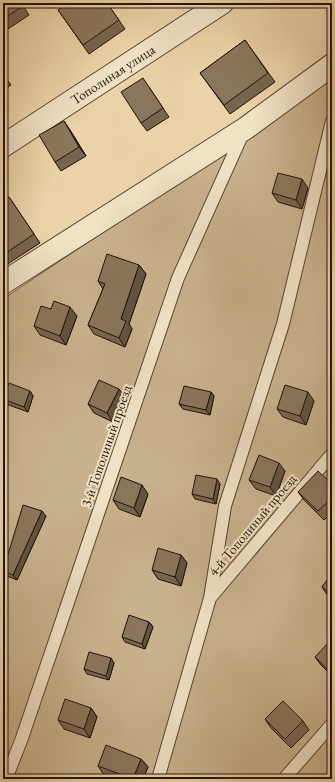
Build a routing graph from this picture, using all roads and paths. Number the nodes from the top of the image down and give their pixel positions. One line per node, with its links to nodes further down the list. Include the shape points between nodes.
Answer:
1 (222, 3): 5 (street, Тополиная улица)
2 (332, 65): 4 (street)
3 (332, 121): 8 (lane, via 283,324 225,506)
4 (246, 128): 6 (street); 10 (lane, 3-й Тополиный проезд, via 178,278)
5 (3, 146)
6 (3, 283)
7 (332, 454): 8 (lane, 4-й Тополиный проезд)
8 (210, 598): 11 (lane)
9 (332, 724): 12 (lane)
10 (6, 779)
11 (158, 779)
12 (284, 779)

